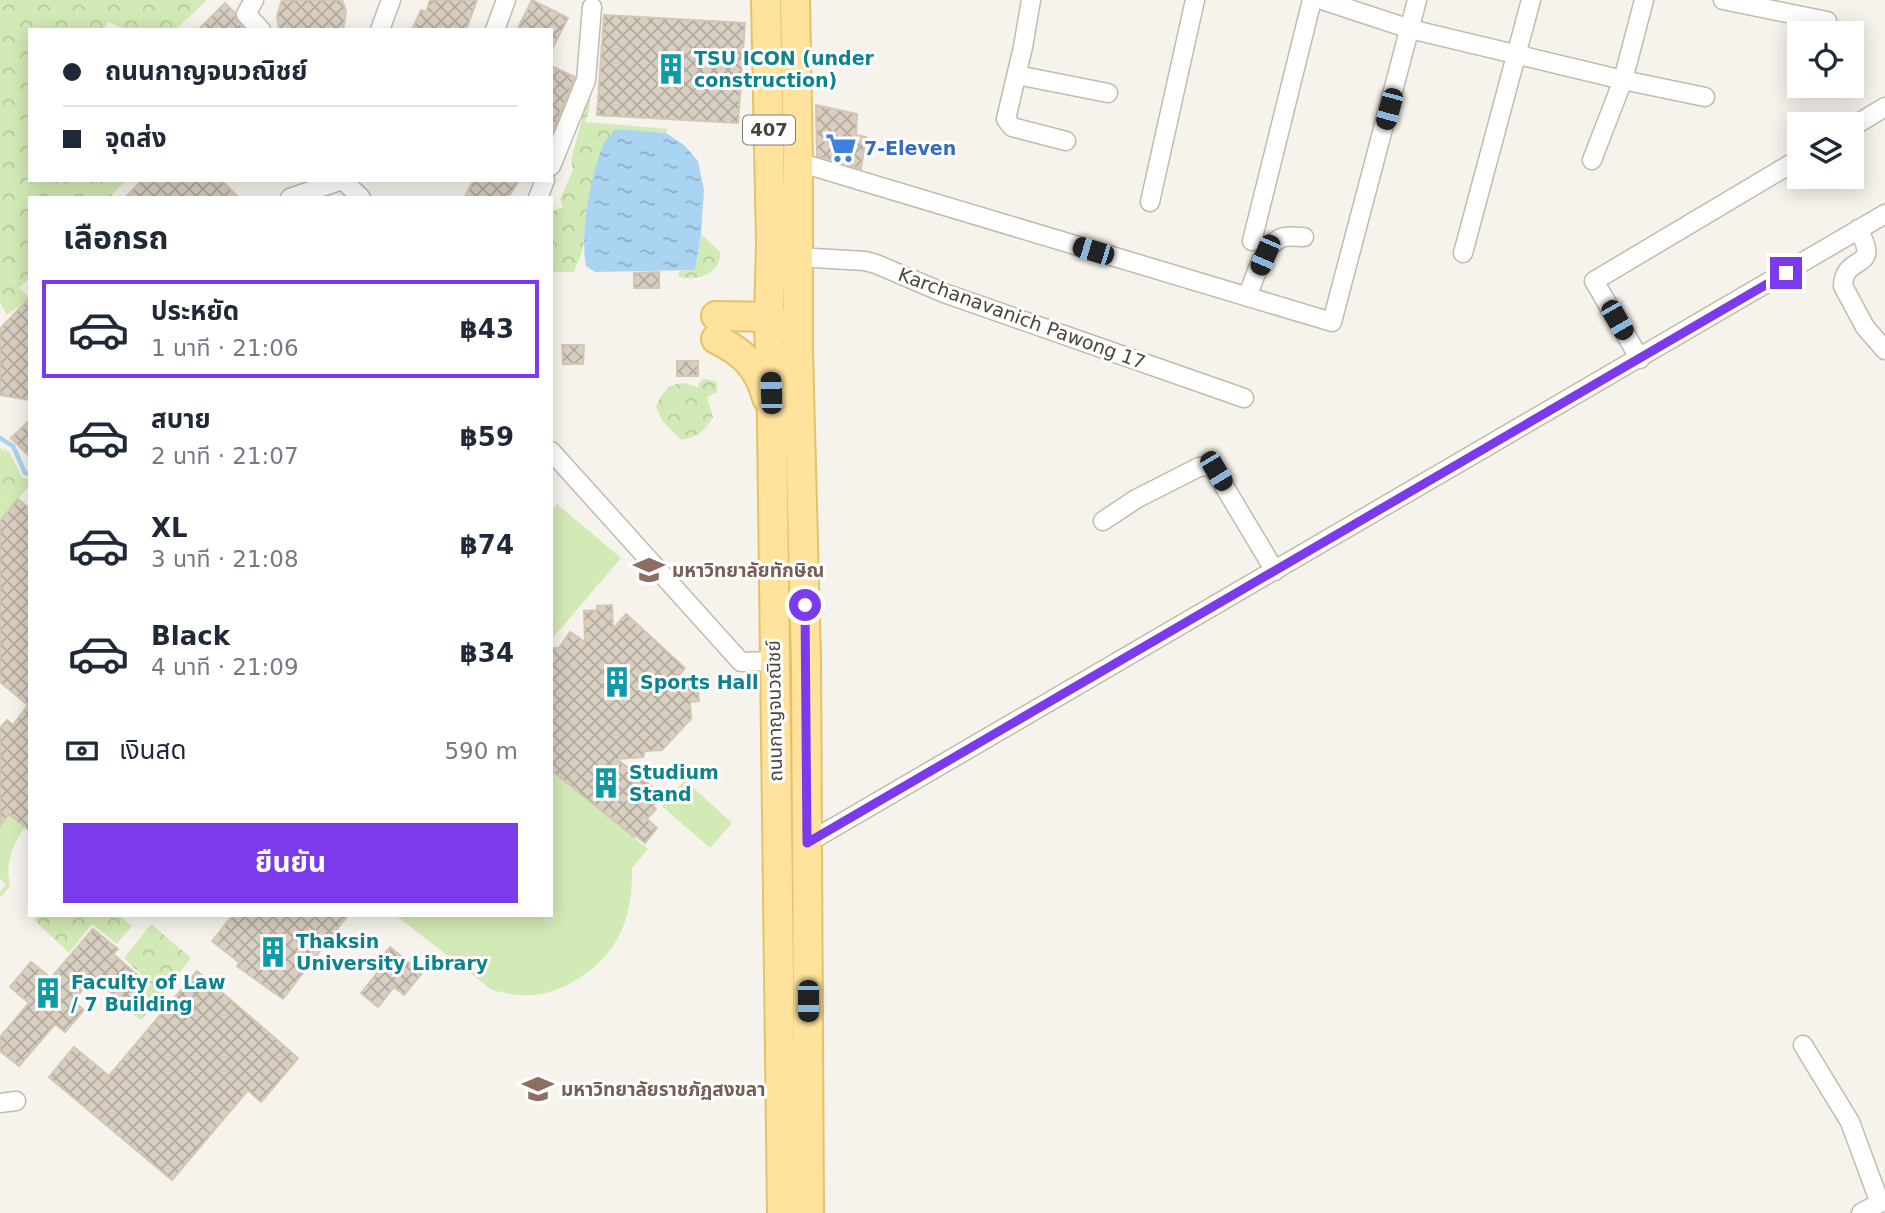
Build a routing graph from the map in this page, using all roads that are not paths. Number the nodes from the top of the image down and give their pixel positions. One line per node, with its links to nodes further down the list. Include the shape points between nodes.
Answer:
1 (254, 0): 16 (street, via 247,14)
2 (391, 0): 17 (street)
3 (506, 0): 18 (street)
4 (766, 0): 42 (main road, ถนนกาญจนวณิชย์ / 407)
5 (795, 0): 31 (main road, ถนนกาญจนวณิชย์ / 407)
6 (1031, 0): 21 (street)
7 (1195, 0): 37 (street)
8 (1312, 0): 41 (street)
9 (1322, 0): 19 (street)
10 (1417, 0): 19 (street)
11 (1531, 0): 20 (street)
12 (1644, 0): 22 (street)
13 (1723, 0): 15 (street)
14 (592, 7): 27 (street, via 586,80)
15 (1827, 21)
16 (259, 28)
17 (381, 28)
18 (496, 28)
19 (1410, 29): 20 (street); 45 (street, via 1332,322)
20 (1518, 54): 22 (street); 43 (street)
21 (1017, 75): 23 (street); 28 (street, via 1006,119 1009,125)
22 (1623, 80): 24 (street); 30 (street)
23 (1108, 93)
24 (1705, 97)
25 (1885, 107): 26 (street)
26 (1864, 120)
27 (557, 134): 29 (street)
28 (1066, 141)
29 (553, 155)
30 (1592, 160)
31 (798, 162): 44 (main road, ถนนกาญจนวณิชย์ / 407); 45 (street)
32 (1787, 166): 49 (street, via 1594,281)
33 (336, 182): 35 (street)
34 (344, 182): 36 (street)
35 (295, 196)
36 (359, 196)
37 (1150, 201)
38 (1885, 214): 39 (street)
39 (1858, 229): 48 (street, via 1868,252 1846,275 1843,286 1865,327); 49 (street)
40 (1304, 237): 45 (street, via 1284,236 1275,242)
41 (1252, 241)
42 (771, 243): 46 (main road, via 759,285); 47 (main road, ถนนกาญจนวณิชย์ / 407)
43 (1463, 253)
44 (797, 257): 47 (main road, ถนนกาญจนวณิชย์ / 407); 50 (street, Karchanavanich Pawong 17, via 876,264 944,293)
45 (1247, 297)
46 (716, 327): 47 (main road); 51 (main road, via 758,374)
47 (784, 328): 51 (main road, ถนนกาญจนวณิชย์ / 407); 56 (main road, ถนนกาญจนวณิชย์ / 407, via 806,659)
48 (1885, 350)
49 (1640, 359): 54 (street)
50 (1244, 398)
51 (772, 421): 55 (main road, ถนนกาญจนวณิชย์ / 407)
52 (553, 453): 55 (street, via 741,662)
53 (1104, 521): 54 (street, via 1136,499 1199,467 1210,466)
54 (1275, 571): 56 (street)
55 (774, 661): 59 (main road, ถนนกาญจนวณิชย์ / 407)
56 (807, 843): 60 (main road, ถนนกาญจนวณิชย์ / 407)
57 (1803, 1045): 58 (street, via 1850,1122)
58 (1882, 1202): 61 (street)
59 (782, 1213)
60 (808, 1213)
61 (1861, 1213)

